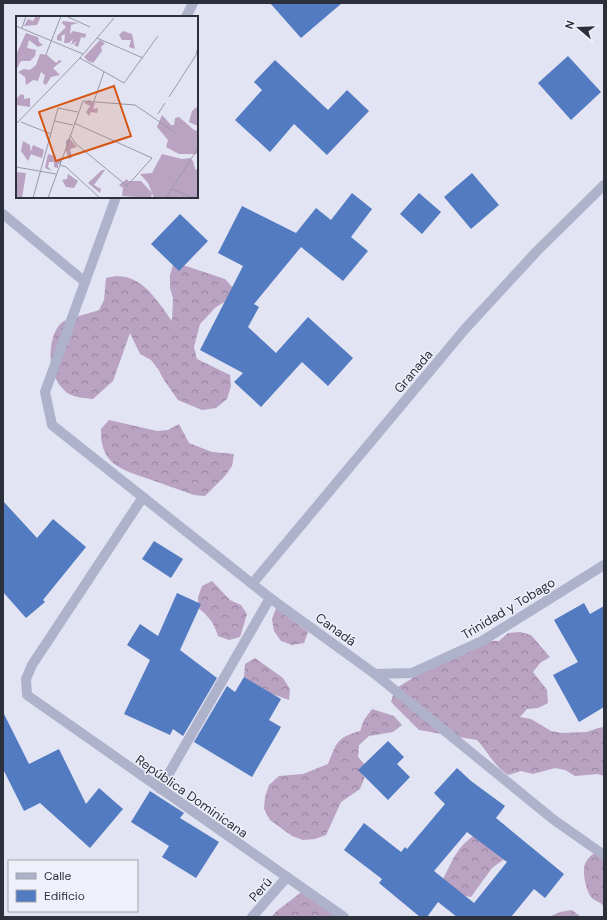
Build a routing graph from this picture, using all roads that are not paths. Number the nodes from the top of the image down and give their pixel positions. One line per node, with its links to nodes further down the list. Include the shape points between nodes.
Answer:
1 (193, 3): 2 (street)
2 (186, 16)
3 (604, 184): 9 (street, Granada, via 537,251 465,329)
4 (116, 198): 6 (street)
5 (3, 214): 6 (street)
6 (85, 282): 7 (street, Canadá, via 45,392 52,425)
7 (143, 497): 9 (street, Canadá); 12 (street, República Dominicana, via 32,665 26,679 27,696)
8 (604, 565): 11 (street, Trinidad y Tobago, via 482,642 412,673)
9 (252, 584): 10 (street, Canadá)
10 (270, 598): 11 (street, Canadá); 12 (street)
11 (375, 674): 13 (street, Canadá, via 554,820)
12 (160, 789): 14 (street, República Dominicana)
13 (604, 855)
14 (286, 877): 15 (street, Perú); 16 (street, República Dominicana)
15 (252, 917)
16 (344, 917)

